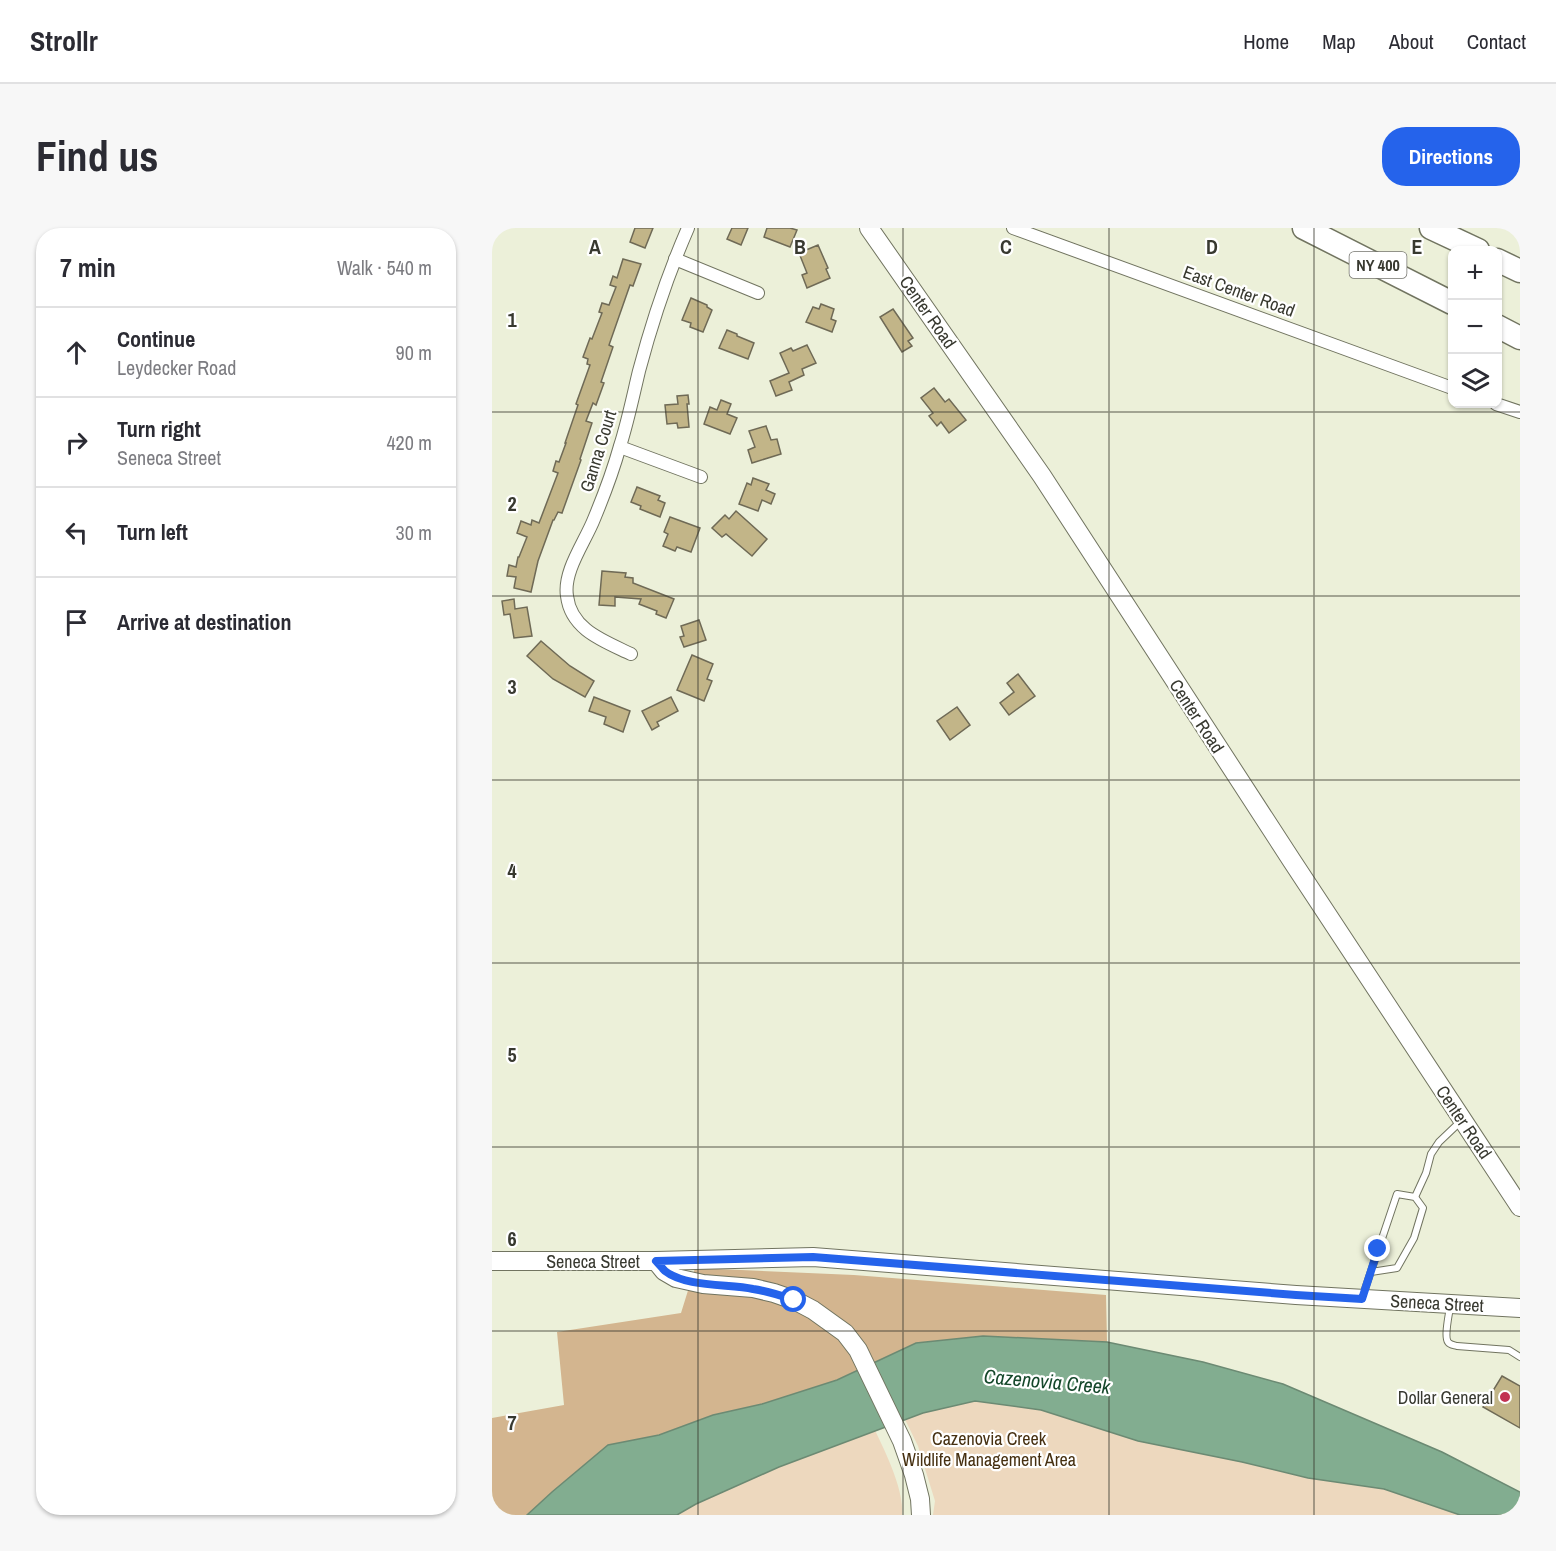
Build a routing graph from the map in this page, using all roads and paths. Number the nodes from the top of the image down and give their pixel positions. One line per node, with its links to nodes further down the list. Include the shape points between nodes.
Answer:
1 (688, 228): 7 (street, Ganna Court)
2 (869, 228): 20 (main road, Center Road, via 1042,476)
3 (1013, 228): 14 (street, East Center Road)
4 (1304, 228): 11 (highway, NY 400)
5 (1431, 228): 6 (highway)
6 (1469, 246)
7 (675, 259): 10 (street); 17 (street, Ganna Court, via 639,370)
8 (1502, 262): 9 (highway)
9 (1520, 271)
10 (758, 293)
11 (1448, 301)
12 (1502, 329): 13 (highway)
13 (1520, 338)
14 (1448, 387)
15 (1502, 406): 16 (street)
16 (1520, 412)
17 (620, 447): 18 (street); 19 (street, Ganna Court, via 566,585 570,609 583,628)
18 (701, 477)
19 (631, 654)
20 (1462, 1120): 21 (lane, via 1438,1142); 22 (main road, Center Road)
21 (1415, 1197): 25 (lane, via 1397,1194); 25 (lane, via 1423,1208 1414,1238 1397,1268)
22 (1520, 1207)
23 (656, 1261): 24 (main road, Seneca Street); 26 (main road, Seneca Street, via 813,1257); 30 (main road, via 676,1278 753,1288 794,1300 845,1334 858,1350 902,1441 914,1474)
24 (492, 1262)
25 (1371, 1272): 26 (lane)
26 (1362, 1299): 27 (main road, Seneca Street)
27 (1450, 1304): 28 (main road, Seneca Street); 29 (lane, via 1446,1336 1450,1344 1509,1350)
28 (1520, 1308)
29 (1520, 1357)
30 (921, 1515)

